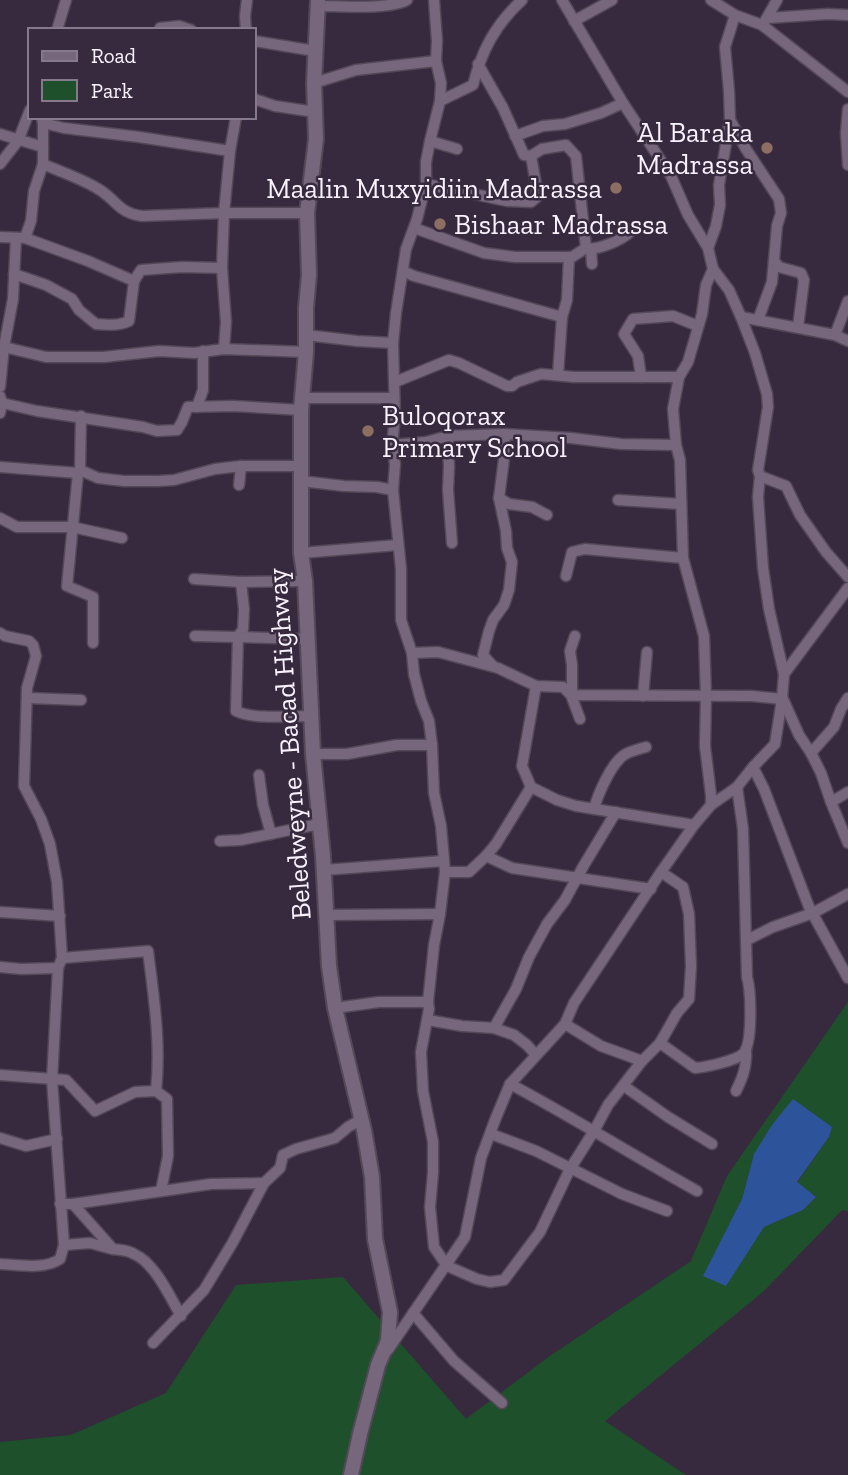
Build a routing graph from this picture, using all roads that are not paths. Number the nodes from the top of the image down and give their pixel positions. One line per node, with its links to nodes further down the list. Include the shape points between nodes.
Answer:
1 (66, 0): 15 (street)
2 (247, 0): 18 (street)
3 (407, 0): 10 (street, via 383,5)
4 (433, 0): 21 (street)
5 (522, 0): 22 (street, via 492,35)
6 (562, 0): 13 (street)
7 (612, 0): 13 (street)
8 (711, 0): 11 (street)
9 (777, 0): 14 (street)
10 (318, 3): 20 (street, Beledweyne - Bacad Highway)
11 (735, 15): 14 (street); 33 (street, via 725,47)
12 (848, 15): 14 (street)
13 (574, 20): 27 (street)
14 (765, 21): 24 (street)
15 (58, 28)
16 (160, 28): 17 (street)
17 (185, 28)
18 (246, 28)
19 (256, 41): 20 (street)
20 (316, 51): 23 (street, Beledweyne - Bacad Highway)
21 (436, 61): 23 (street, via 356,70); 26 (street, via 442,83)
22 (478, 64): 26 (street, via 473,85); 35 (street)
23 (314, 83): 29 (street, Beledweyne - Bacad Highway)
24 (848, 92)
25 (256, 100): 29 (street)
26 (440, 101): 37 (street)
27 (622, 103): 35 (street); 52 (street, via 671,176)
28 (848, 109): 44 (street)
29 (315, 112): 47 (street, Beledweyne - Bacad Highway)
30 (28, 115): 36 (street)
31 (236, 119): 40 (street)
32 (42, 120): 38 (street); 40 (street, via 64,128)
33 (730, 120): 52 (street, via 720,205); 55 (street, via 779,200)
34 (0, 134): 36 (street)
35 (515, 136): 41 (street, via 524,155)
36 (18, 141): 38 (street); 42 (street)
37 (429, 141): 39 (street); 45 (street)
38 (43, 147): 43 (street)
39 (457, 149)
40 (230, 151): 46 (street)
41 (531, 156): 45 (street, via 537,197 531,202); 53 (street, via 566,145 576,156)
42 (0, 164)
43 (43, 164): 46 (street, via 99,189 132,215); 51 (street, via 31,222)
44 (848, 165)
45 (426, 184): 48 (street)
46 (224, 213): 47 (street); 57 (street)
47 (307, 213): 68 (street, Beledweyne - Bacad Highway)
48 (414, 228): 54 (street, via 484,253); 59 (street)
49 (630, 232): 53 (street)
50 (0, 237): 51 (street)
51 (21, 238): 60 (street); 61 (street)
52 (708, 248): 58 (street)
53 (589, 249): 54 (street); 56 (street)
54 (569, 257): 63 (street)
55 (774, 261): 65 (street, via 772,282); 67 (street, via 779,267 801,272 804,281)
56 (592, 264)
57 (222, 268): 61 (street, via 141,270); 73 (street)
58 (713, 269): 64 (street); 66 (street)
59 (403, 271): 63 (street); 71 (street)
60 (14, 274): 61 (street, via 72,299 96,324 129,321); 72 (street)
61 (134, 281)
62 (848, 301): 69 (street)
63 (562, 317): 76 (street)
64 (741, 317): 65 (street); 94 (street, via 767,394)
65 (758, 320): 67 (street)
66 (698, 326): 77 (street, via 673,316 633,318 624,334 638,356); 78 (street)
67 (797, 327): 69 (street)
68 (306, 335): 71 (street); 75 (street, Beledweyne - Bacad Highway)
69 (835, 335): 70 (street)
70 (848, 341)
71 (393, 343): 79 (street)
72 (4, 347): 74 (street, via 46,357); 80 (street)
73 (224, 349): 74 (street); 75 (street)
74 (203, 351): 84 (street, via 203,390)
75 (306, 352): 83 (street, Beledweyne - Bacad Highway)
76 (558, 375): 77 (street); 79 (street, via 530,376 507,386 449,360)
77 (641, 377): 78 (street)
78 (679, 377): 89 (street, via 673,409)
79 (395, 382): 81 (street)
80 (0, 387)
81 (393, 398): 83 (street); 88 (street)
82 (1, 404): 85 (street)
83 (302, 404): 84 (street); 93 (street, Beledweyne - Bacad Highway)
84 (197, 407): 85 (street, via 188,407 177,430 157,431)
85 (81, 416): 92 (street)
86 (505, 434): 87 (street); 89 (street); 97 (street)
87 (448, 436): 88 (street); 104 (street)
88 (393, 445): 96 (street)
89 (676, 445): 99 (street)
90 (241, 466): 92 (street, via 159,481 98,478); 93 (street); 95 (street)
91 (0, 467): 92 (street)
92 (79, 471): 102 (street)
93 (300, 474): 96 (street, via 344,486); 106 (street, Beledweyne - Bacad Highway)
94 (760, 476): 109 (street, via 786,486 800,515); 123 (street, via 763,568)
95 (239, 485)
96 (393, 490): 105 (street)
97 (499, 498): 100 (street); 122 (street, via 512,562 509,590 493,620 483,655)
98 (618, 500): 99 (street)
99 (681, 504): 107 (street)
100 (547, 515)
101 (0, 518): 102 (street, via 17,527)
102 (72, 527): 103 (street); 119 (street, via 67,586 93,597)
103 (122, 538)
104 (452, 542)
105 (398, 545): 106 (street); 121 (street, via 401,620)
106 (301, 553): 111 (street, Beledweyne - Bacad Highway)
107 (683, 558): 108 (street, via 585,549 572,552); 127 (street, via 704,636)
108 (566, 576)
109 (848, 577)
110 (194, 579): 112 (street)
111 (305, 581): 112 (street); 118 (street, Beledweyne - Bacad Highway)
112 (241, 582): 116 (street, via 243,630)
113 (848, 589): 123 (street)
114 (0, 633): 128 (street, via 33,645 36,656)
115 (195, 636): 116 (street)
116 (238, 636): 118 (street); 132 (street, via 236,711)
117 (575, 636): 125 (street, via 570,651)
118 (309, 639): 132 (street, Beledweyne - Bacad Highway)
119 (93, 643)
120 (647, 652): 126 (street)
121 (412, 653): 122 (street, via 438,652); 134 (street)
122 (494, 667): 124 (street)
123 (784, 674): 130 (street)
124 (536, 686): 125 (street, via 563,687); 140 (street, via 522,766)
125 (571, 695): 126 (street); 133 (street)
126 (643, 696): 127 (street)
127 (706, 696): 130 (street); 144 (street)
128 (28, 698): 131 (street); 164 (street, via 24,786 50,844)
129 (848, 698): 136 (street, via 834,727)
130 (782, 699): 136 (street); 138 (street, via 775,744)
131 (80, 700)
132 (312, 716): 137 (street, Beledweyne - Bacad Highway)
133 (580, 719)
134 (432, 745): 137 (street); 153 (street)
135 (646, 747): 145 (street, via 625,754 616,763)
136 (811, 753): 143 (street)
137 (313, 754): 147 (street, Beledweyne - Bacad Highway)
138 (753, 766): 141 (street); 161 (street)
139 (259, 775): 149 (street)
140 (531, 787): 145 (street, via 557,800); 152 (street)
141 (737, 787): 144 (street); 165 (street)
142 (848, 792): 143 (street)
143 (831, 802): 151 (street)
144 (711, 805): 148 (street)
145 (594, 809): 146 (street)
146 (616, 812): 148 (street); 157 (street)
147 (319, 824): 149 (street); 154 (street, Beledweyne - Bacad Highway)
148 (694, 825): 156 (street)
149 (271, 834): 150 (street)
150 (219, 841)
151 (848, 844)
152 (486, 856): 155 (street, via 469,872); 157 (street, via 512,868)
153 (443, 861): 154 (street); 155 (street)
154 (324, 870): 163 (street, Beledweyne - Bacad Highway)
155 (445, 872): 162 (street)
156 (661, 872): 158 (street); 174 (street, via 683,887 691,966 689,999)
157 (577, 877): 158 (street); 173 (street, via 547,924)
158 (650, 889): 172 (street, via 574,1003)
159 (848, 894): 161 (street)
160 (0, 912): 164 (street)
161 (813, 913): 165 (street); 168 (street)
162 (440, 914): 163 (street); 169 (street)
163 (326, 915): 170 (street, Beledweyne - Bacad Highway)
164 (60, 916): 166 (street)
165 (747, 940): 175 (street, via 750,1018)
166 (60, 963): 167 (street); 179 (street); 182 (street, via 148,951 159,1051)
167 (0, 967)
168 (848, 978)
169 (428, 1002): 170 (street); 171 (street)
170 (335, 1008): 184 (street, Beledweyne - Bacad Highway)
171 (428, 1020): 173 (street); 200 (street, via 421,1052 433,1142 431,1227 434,1247)
172 (565, 1024): 176 (street); 177 (street, via 601,1046)
173 (494, 1028): 176 (street, via 514,1035)
174 (660, 1043): 175 (street, via 695,1068 741,1056); 177 (street)
175 (746, 1049): 183 (street, via 745,1074)
176 (536, 1055): 180 (street)
177 (642, 1061): 181 (street)
178 (0, 1075): 179 (street)
179 (52, 1080): 182 (street, via 66,1080 95,1111 135,1092); 188 (street)
180 (510, 1084): 185 (street); 186 (street)
181 (624, 1086): 185 (street); 189 (street)
182 (156, 1091): 192 (street, via 167,1099 168,1120 168,1156)
183 (736, 1091)
184 (362, 1119): 191 (street, via 335,1139 284,1155 280,1168); 204 (street, Beledweyne - Bacad Highway, via 372,1178 375,1238 390,1312 388,1341)
185 (594, 1131): 190 (street); 193 (street)
186 (491, 1134): 190 (street); 200 (street, via 481,1158 465,1237)
187 (0, 1138): 188 (street, via 26,1146)
188 (57, 1139): 194 (street)
189 (712, 1144)
190 (570, 1169): 196 (street); 200 (street, via 540,1232 504,1280 477,1279)
191 (264, 1183): 192 (street); 202 (street, via 204,1290)
192 (160, 1191): 195 (street)
193 (697, 1191)
194 (60, 1204): 195 (street); 197 (street)
195 (73, 1204): 198 (street)
196 (667, 1211)
197 (64, 1245): 198 (street, via 90,1243); 199 (street, via 60,1259 53,1264)
198 (113, 1249): 202 (street, via 142,1257)
199 (0, 1264)
200 (447, 1265): 201 (street)
201 (413, 1313): 204 (street); 205 (street, via 454,1361)
202 (180, 1316): 203 (street)
203 (153, 1343)
204 (378, 1365): 206 (street, Beledweyne - Bacad Highway)
205 (502, 1402)
206 (351, 1475)

